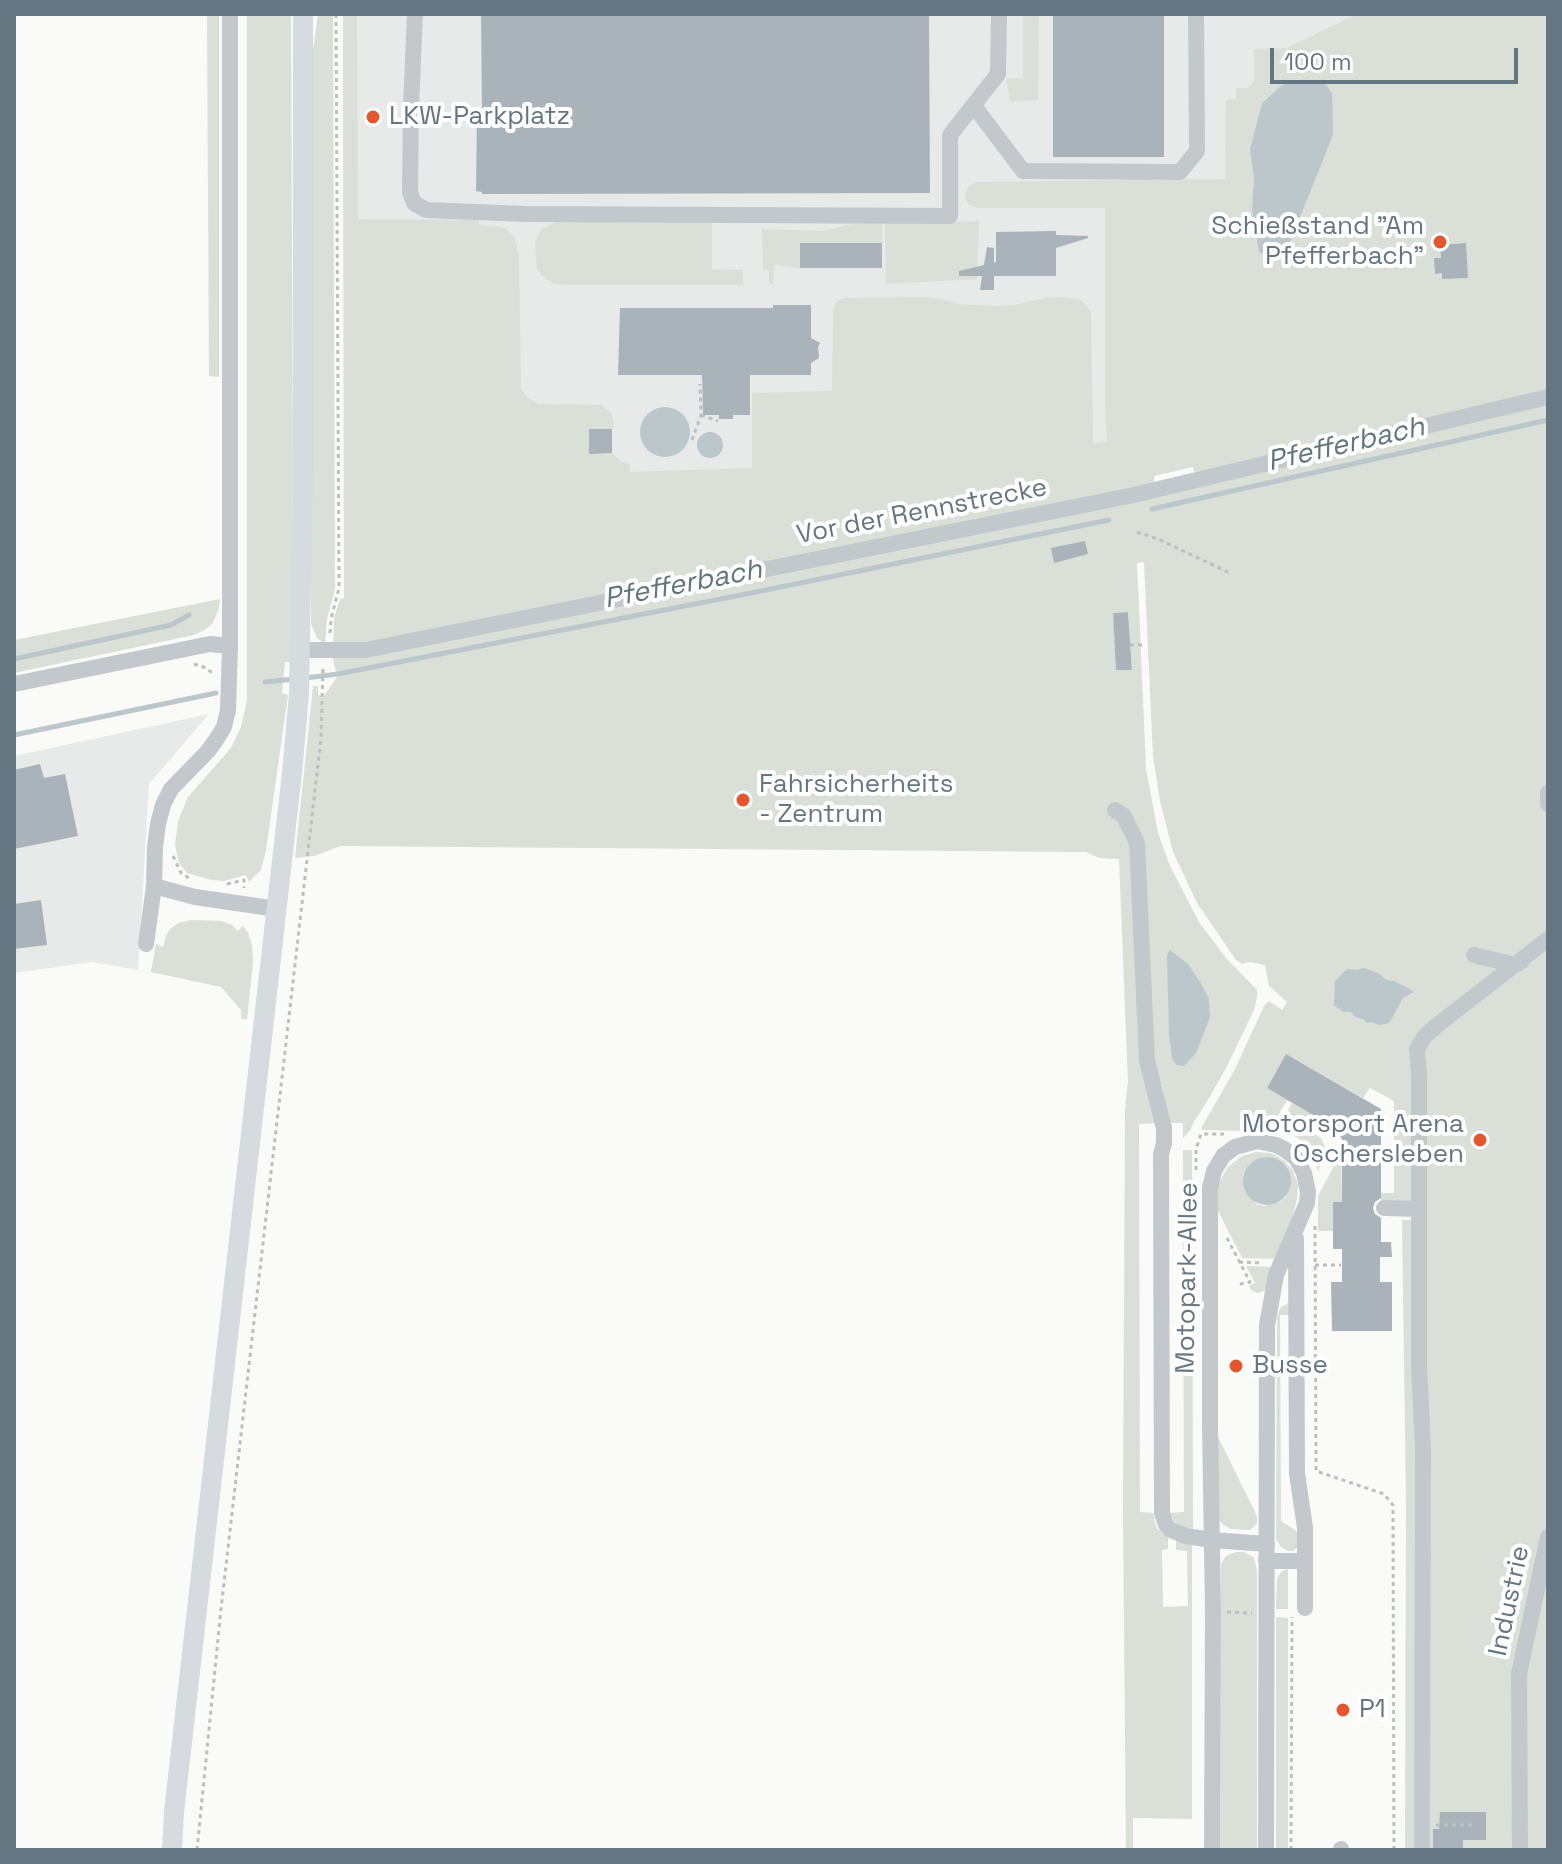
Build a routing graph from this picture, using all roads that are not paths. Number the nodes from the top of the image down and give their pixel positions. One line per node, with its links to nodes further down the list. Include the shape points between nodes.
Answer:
1 (230, 14): 8 (street)
2 (303, 14): 9 (main road)
3 (415, 14): 6 (street, via 410,192 414,203 426,210 950,216 950,135)
4 (999, 14): 6 (street, via 998,74)
5 (1196, 14): 6 (street, via 1197,151 1180,172 1023,171)
6 (974, 106)
7 (1548, 397): 9 (street, Vor der Rennstrecke, via 1129,496)
8 (230, 646): 10 (street, via 210,644); 14 (street, via 224,727 163,805)
9 (301, 660): 15 (main road)
10 (14, 684)
11 (1548, 793): 12 (street)
12 (1548, 804)
13 (1115, 810): 25 (street, via 1124,816 1137,843 1147,1061 1164,1128 1162,1513 1166,1525 1178,1534)
14 (154, 886): 15 (street); 17 (street)
15 (277, 909): 29 (main road)
16 (1548, 939): 20 (street)
17 (146, 944)
18 (1548, 947): 20 (street)
19 (1474, 955): 20 (street)
20 (1515, 965): 22 (street, via 1436,1026 1417,1049)
21 (1384, 1208): 22 (street)
22 (1419, 1209): 32 (street)
23 (1295, 1232): 25 (street, Motopark-Allee, via 1307,1203 1307,1182 1296,1158 1257,1141 1223,1156 1211,1179); 26 (street, Motopark-Allee, via 1276,1275 1267,1325); 27 (street, via 1297,1473)
24 (1548, 1537): 33 (street, Industrie, via 1519,1674)
25 (1212, 1540): 26 (street); 30 (street, Motopark-Allee)
26 (1266, 1552): 27 (street); 31 (street, Motopark-Allee)
27 (1305, 1561): 28 (street)
28 (1305, 1608)
29 (172, 1850)
30 (1212, 1850)
31 (1266, 1850)
32 (1422, 1850)
33 (1520, 1850)

